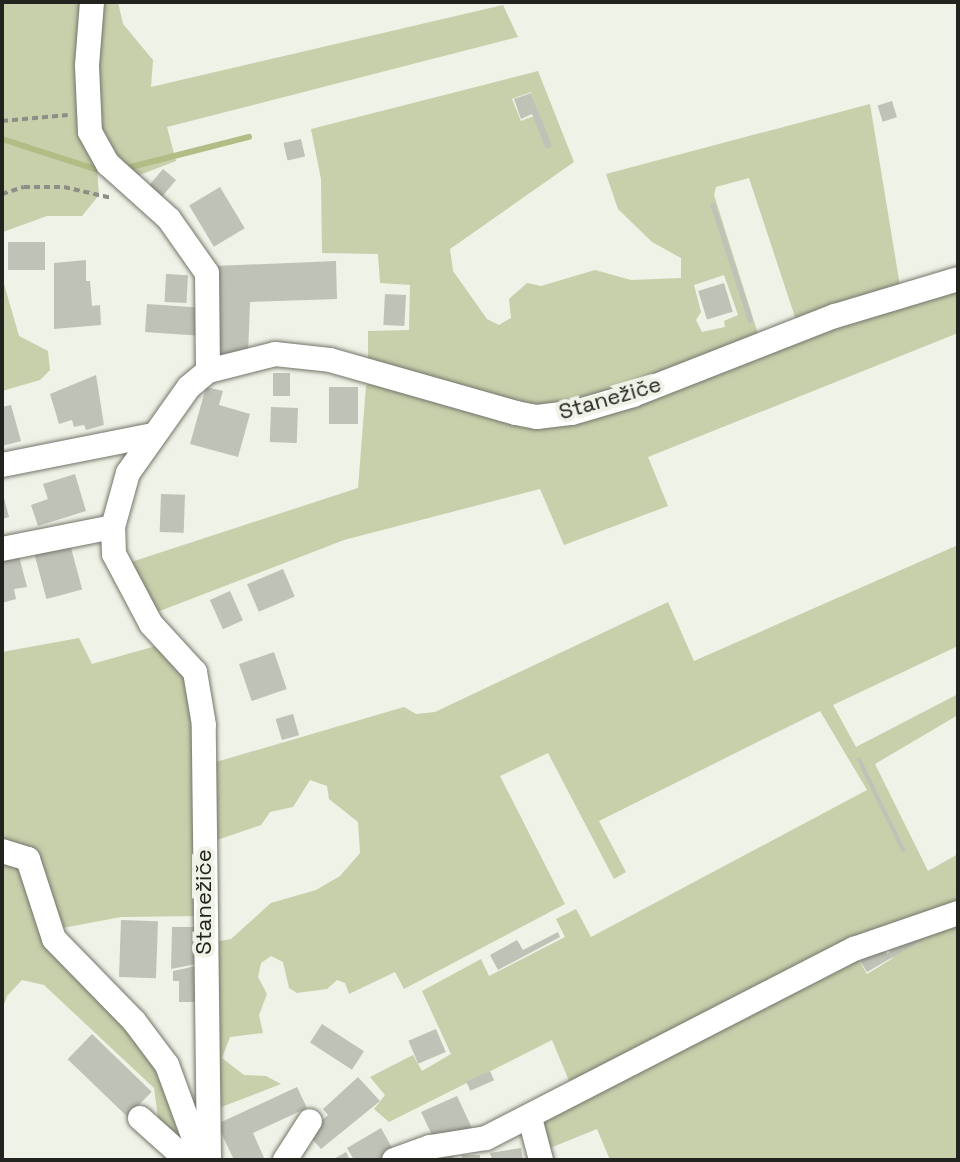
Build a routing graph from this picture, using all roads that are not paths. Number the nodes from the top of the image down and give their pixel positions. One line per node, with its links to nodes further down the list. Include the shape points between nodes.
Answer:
1 (92, 2): 3 (street, via 87,113 97,149 169,219 207,273)
2 (958, 279): 3 (street, Stanežiče, via 835,316 633,395 537,417 330,360 275,354)
3 (208, 371): 4 (street, Stanežiče)
4 (149, 436): 5 (street); 6 (street, Stanežiče, via 128,473)
5 (2, 465)
6 (113, 527): 7 (street); 15 (street, Stanežiče, via 114,554 129,589 151,624 195,672 204,725)
7 (2, 549)
8 (2, 851): 14 (street, via 28,859 54,939 134,1021 167,1065)
9 (958, 913): 11 (street, via 854,949)
10 (140, 1118): 13 (street)
11 (530, 1118): 17 (street, via 486,1138 430,1147); 18 (street)
12 (310, 1121): 16 (street)
13 (187, 1160)
14 (202, 1160)
15 (209, 1160)
16 (285, 1160)
17 (394, 1160)
18 (541, 1160)

